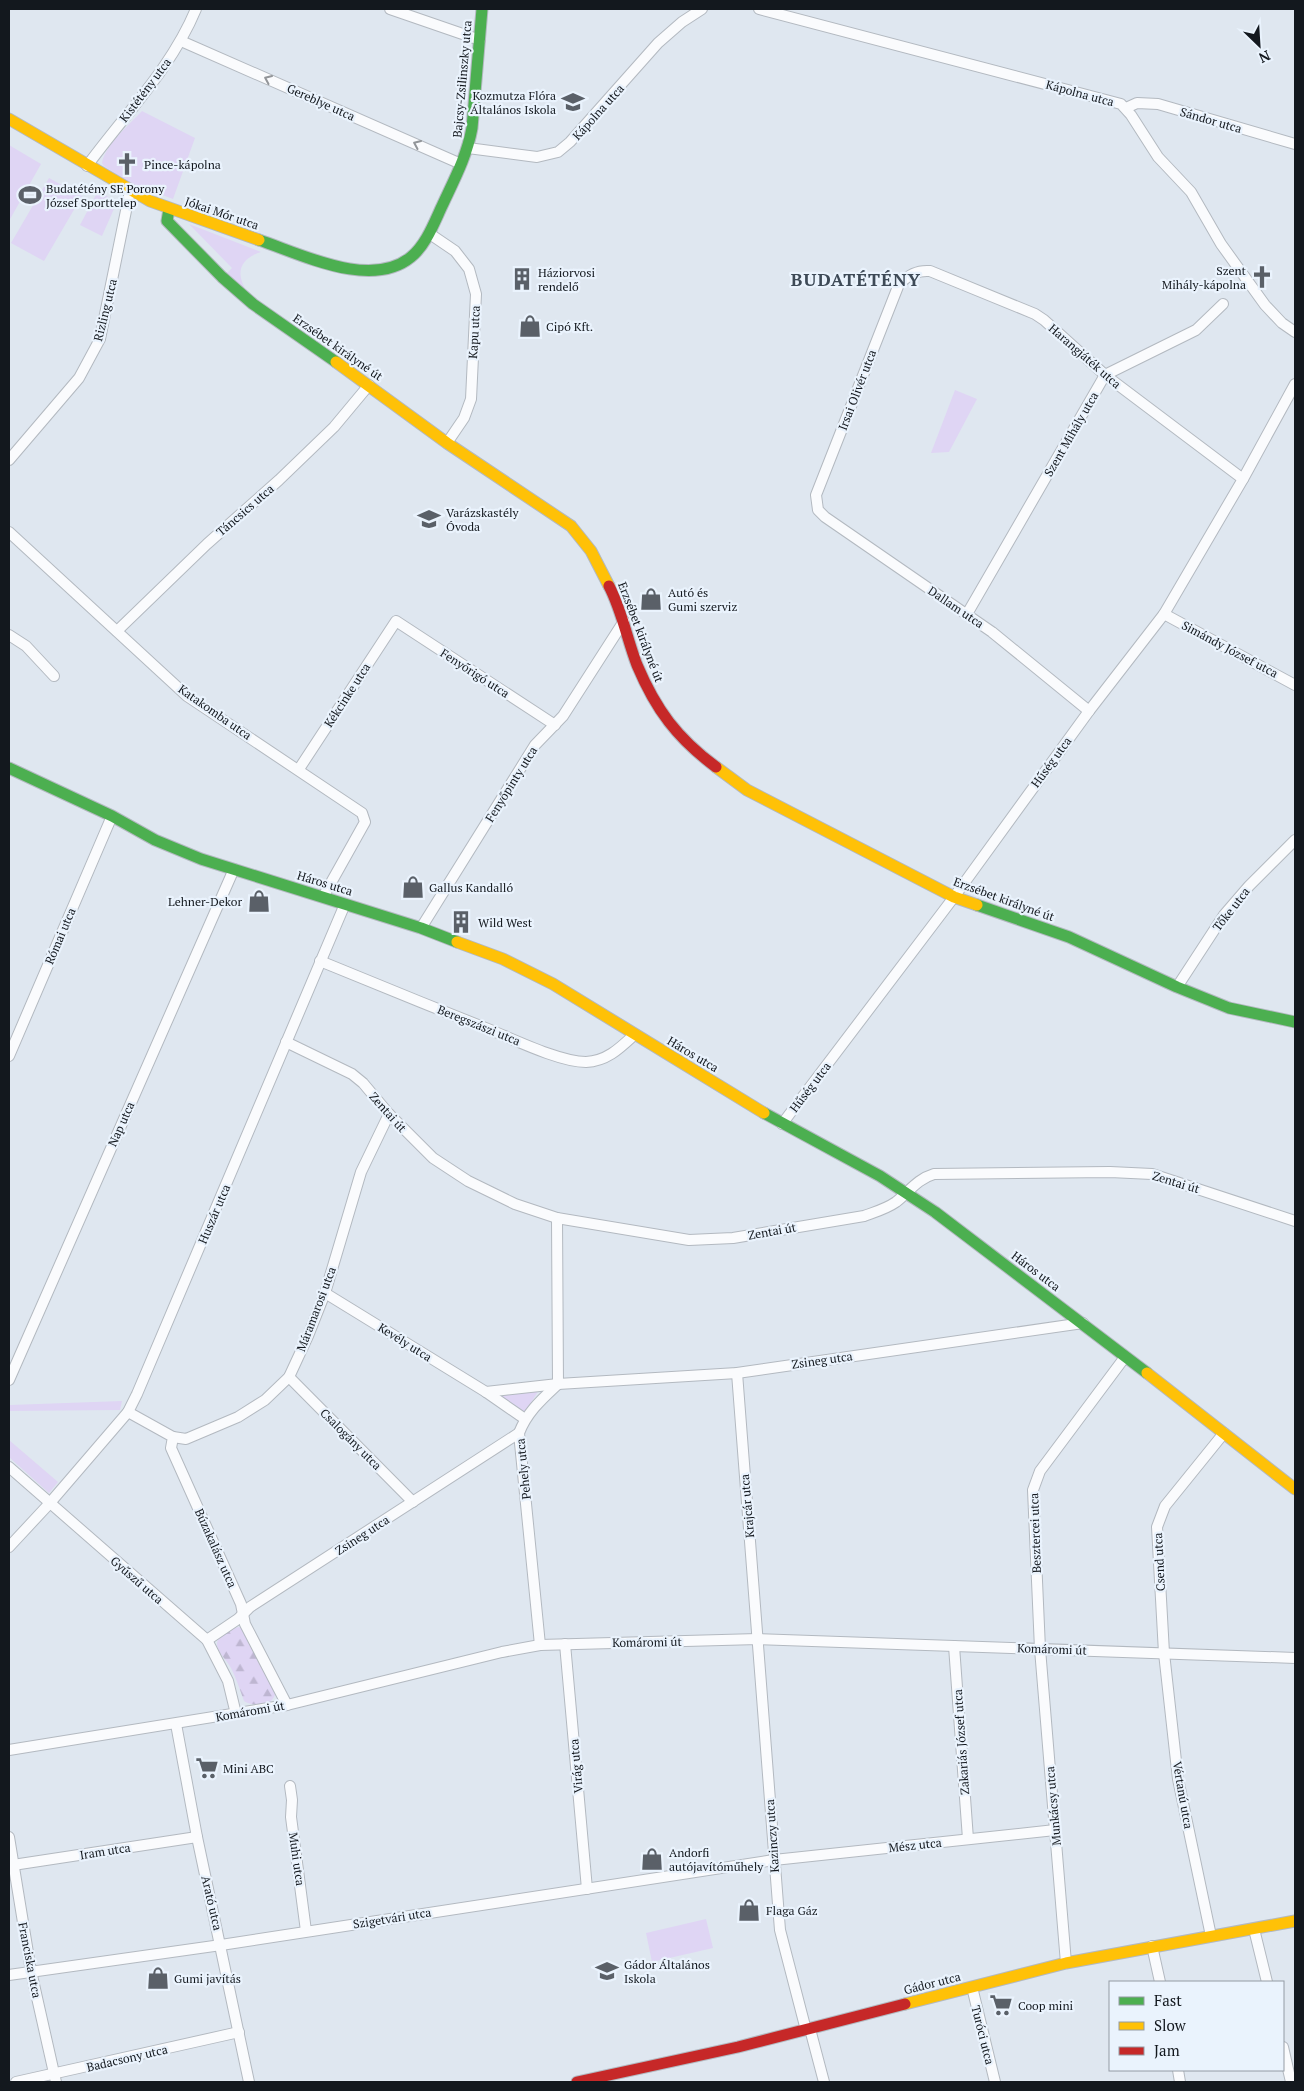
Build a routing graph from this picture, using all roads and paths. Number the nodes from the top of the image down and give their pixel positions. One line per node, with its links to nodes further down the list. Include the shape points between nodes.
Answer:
1 (196, 9): 7 (street, Kistétény utca)
2 (390, 9): 6 (street)
3 (482, 9): 6 (street, Bajcsy-Zsilinszky utca)
4 (702, 9): 11 (street, Kápolna utca, via 658,43 558,152 537,157)
5 (759, 9): 8 (street, Kápolna utca, via 1114,102)
6 (480, 40): 11 (street, Bajcsy-Zsilinszky utca)
7 (181, 41): 12 (street, Gereblye utca, one-way to 7); 13 (street, Kistétény utca, via 152,85)
8 (1126, 108): 10 (street, Sándor utca, via 1137,103 1158,104); 19 (street, Kápolna utca, via 1158,157 1191,192 1221,244 1260,298 1282,323)
9 (9, 119): 13 (street, Jókai Mór utca)
10 (1295, 144)
11 (468, 148): 12 (street, Bajcsy-Zsilinszky utca)
12 (461, 164): 16 (street, Bajcsy-Zsilinszky utca)
13 (87, 166): 14 (street, Jókai Mór utca)
14 (130, 191): 15 (street, Jókai Mór utca); 24 (street, Rizling utca, via 100,339 79,378)
15 (170, 209): 16 (street, Jókai Mór utca, via 339,268 357,271 390,268 405,262 418,252); 22 (street, Erzsébet királyné út, via 167,221 228,282 275,321)
16 (430, 234): 23 (street, Kapu utca, via 455,251 469,269 476,294 471,400 464,418)
17 (908, 275): 20 (street, Harangjáték utca, via 920,270 930,271 1035,314); 26 (street, Irsai Olivér utca, via 894,294 816,495)
18 (1223, 304): 20 (street, via 1196,330)
19 (1295, 332)
20 (1105, 375): 25 (street, Harangjáték utca); 28 (street, Szent Mihály utca)
21 (1295, 384): 25 (street, Hűség utca)
22 (369, 385): 23 (street, Erzsébet királyné út); 32 (street, Táncsics utca, via 328,434)
23 (447, 443): 31 (street, Erzsébet királyné út, via 576,531 591,551)
24 (9, 460)
25 (1243, 479): 29 (street, Hűség utca)
26 (818, 510): 28 (street, Dallam utca)
27 (9, 532): 32 (street, Katakomba utca)
28 (967, 614): 36 (street, Dallam utca)
29 (1164, 614): 35 (street, Simándy József utca); 36 (street, Hűség utca)
30 (396, 621): 37 (street, Fenyőrigó utca); 39 (street, Kékcinke utca)
31 (624, 621): 37 (street, Fenyőpinty utca); 44 (street, Erzsébet királyné út, via 646,687 657,707 696,752 747,790)
32 (117, 631): 39 (street, Katakomba utca, via 187,696)
33 (9, 635): 34 (street, via 26,646)
34 (54, 676)
35 (1295, 685)
36 (1089, 711): 44 (street, Hűség utca)
37 (554, 725): 46 (street, Fenyőpinty utca, via 535,745)
38 (9, 768): 40 (street, Háros utca)
39 (299, 769): 43 (street, Katakomba utca, via 362,813 365,822)
40 (112, 816): 42 (street, Háros utca, via 201,860); 52 (street, Római utca)
41 (1295, 840): 48 (street, Tőke utca, via 1224,915)
42 (234, 869): 43 (street, Háros utca); 63 (street, Nap utca)
43 (323, 897): 45 (street, Háros utca)
44 (954, 897): 48 (street, Erzsébet királyné út, via 1069,936); 54 (street, Hűség utca)
45 (345, 904): 46 (street, Háros utca); 47 (street, Huszár utca)
46 (421, 928): 50 (street, Háros utca, via 503,958 553,984)
47 (320, 961): 50 (street, Beregszászi utca, via 564,1058 585,1062 599,1060 614,1053); 51 (street, Huszár utca)
48 (1177, 988): 49 (street, Erzsébet királyné út, via 1229,1008)
49 (1295, 1022)
50 (634, 1034): 54 (street, Háros utca)
51 (286, 1042): 53 (street, Zentai út, via 352,1074 363,1082); 66 (street, Huszár utca)
52 (9, 1056)
53 (389, 1114): 56 (street, Zentai út, via 433,1158 468,1181 515,1204); 58 (street, Máramarosi utca, via 361,1172)
54 (782, 1124): 55 (street, Háros utca)
55 (906, 1193): 56 (street, Zentai út, via 890,1206 864,1216 733,1238 689,1240); 57 (street, Zentai út, via 923,1177 934,1174 1152,1174); 59 (street, Háros utca)
56 (557, 1218): 64 (street)
57 (1295, 1221)
58 (325, 1293): 62 (street, Máramarosi utca); 65 (street, Kevély utca)
59 (1084, 1323): 60 (street, Háros utca); 61 (street, Zsineg utca)
60 (1125, 1357): 69 (street, Háros utca); 82 (street, Besztercei utca, via 1035,1481 1032,1501)
61 (737, 1373): 64 (street, Zsineg utca); 77 (street, Krajcár utca)
62 (289, 1376): 70 (street, Máramarosi utca, via 265,1400 238,1417 186,1439); 73 (street, Csalogány utca)
63 (9, 1380)
64 (558, 1384): 65 (street); 67 (street, Pehely utca)
65 (486, 1392): 67 (street, Kevély utca)
66 (128, 1412): 70 (street); 74 (street, Huszár utca)
67 (525, 1419): 68 (street, Pehely utca)
68 (519, 1433): 73 (street, Zsineg utca); 80 (street, Pehely utca)
69 (1224, 1433): 72 (street, Háros utca); 83 (street, Csend utca, via 1165,1506 1160,1517 1157,1542)
70 (173, 1437): 76 (street, Búzakalász utca, via 172,1448)
71 (9, 1467): 74 (street, Gyűszű utca)
72 (1295, 1489)
73 (413, 1502): 76 (street, Zsineg utca)
74 (49, 1504): 75 (street, Huszár utca); 78 (street, Gyűszű utca)
75 (9, 1547)
76 (243, 1614): 78 (street, Zsineg utca); 85 (street, Búzakalász utca, via 245,1624)
77 (758, 1639): 79 (street, Komáromi út); 81 (street, Komáromi út); 94 (street, Kazinczy utca)
78 (207, 1640): 86 (street, Gyűszű utca, via 228,1681)
79 (565, 1644): 80 (street, Komáromi út); 96 (street, Virág utca)
80 (540, 1645): 85 (street, Komáromi út)
81 (954, 1646): 82 (street, Komáromi út); 93 (street, Zakariás József utca)
82 (1040, 1649): 83 (street, Komáromi út); 90 (street, Munkácsy utca)
83 (1164, 1653): 84 (street, Komáromi út); 100 (street, Vértanú utca, via 1178,1779)
84 (1295, 1658)
85 (287, 1706): 86 (street, Komáromi út)
86 (236, 1714): 87 (street, Komáromi út)
87 (176, 1724): 88 (street, Komáromi út); 92 (street, Arató utca)
88 (9, 1750)
89 (290, 1786): 99 (street, Muhi utca)
90 (1056, 1830): 93 (street, Mész utca); 103 (street, Munkácsy utca)
91 (9, 1837): 95 (street, Franciska utca)
92 (197, 1837): 95 (street, Iram utca); 101 (street, Arató utca)
93 (968, 1839): 94 (street, Mész utca)
94 (774, 1860): 96 (street, Szigetvári utca); 109 (street, Kazinczy utca, via 782,1936)
95 (14, 1865): 104 (street, Franciska utca)
96 (587, 1889): 99 (street, Szigetvári utca)
97 (1295, 1921): 98 (street, Gádor utca)
98 (1254, 1929): 100 (street, Gádor utca); 107 (street)
99 (306, 1931): 101 (street, Szigetvári utca)
100 (1211, 1936): 102 (street, Gádor utca)
101 (221, 1945): 104 (street, Szigetvári utca); 110 (street, Arató utca)
102 (1152, 1946): 103 (street, Gádor utca); 106 (street)
103 (1066, 1963): 108 (street, Gádor utca)
104 (31, 1971): 105 (street, Szigetvári utca); 112 (street, Franciska utca)
105 (9, 1975)
106 (1160, 1981)
107 (1267, 1981)
108 (972, 1987): 109 (street, Gádor utca); 118 (street, Turóci utca)
109 (808, 2029): 113 (street, Gádor utca); 117 (street, Kazinczy utca)
110 (239, 2032): 112 (street, Badacsony utca); 115 (street, Arató utca)
111 (1284, 2051): 119 (street)
112 (55, 2078): 114 (street, Badacsony utca)
113 (608, 2079): 116 (street, Gádor utca)
114 (16, 2082)
115 (249, 2082)
116 (577, 2082)
117 (824, 2082)
118 (995, 2082)
119 (1291, 2082)

